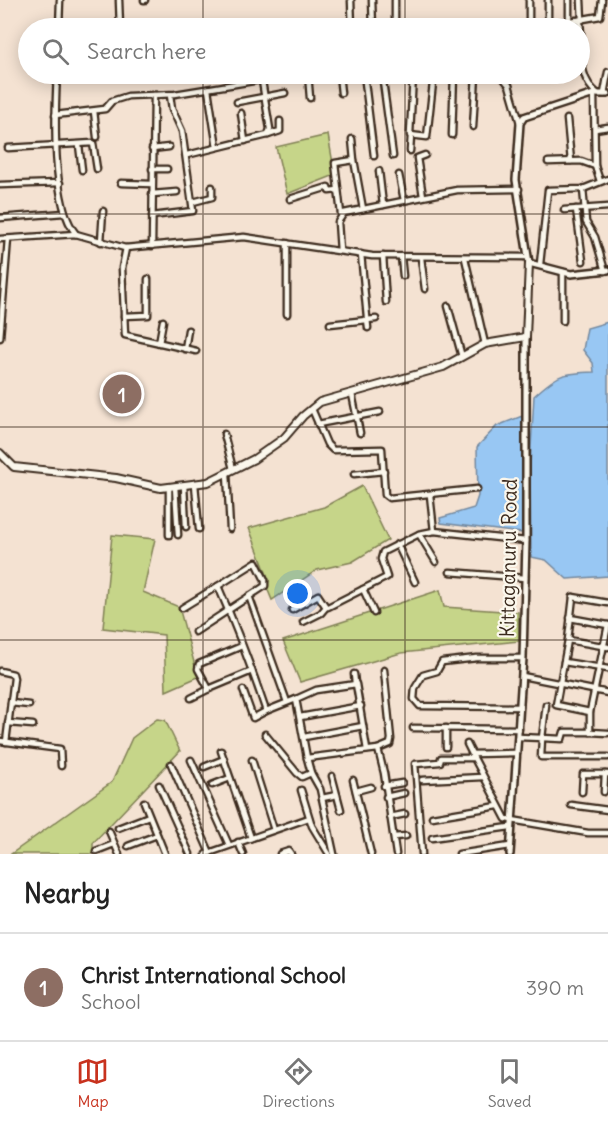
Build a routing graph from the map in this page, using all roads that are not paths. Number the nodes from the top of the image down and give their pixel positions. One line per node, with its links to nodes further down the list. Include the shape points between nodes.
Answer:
1 (60, 0): 11 (street)
2 (118, 0): 12 (street)
3 (351, 0): 13 (street)
4 (372, 0): 14 (street)
5 (395, 0): 15 (street)
6 (528, 0): 16 (street)
7 (548, 0): 17 (street)
8 (568, 0): 18 (street)
9 (581, 0): 19 (street)
10 (602, 0): 20 (street, via 600,16)
11 (59, 18)
12 (119, 18)
13 (352, 18)
14 (373, 18)
15 (395, 18)
16 (529, 18)
17 (548, 18)
18 (568, 18)
19 (580, 18)
20 (590, 18)
21 (608, 72): 38 (street)
22 (57, 84): 46 (street)
23 (239, 84): 35 (street)
24 (263, 84): 41 (street)
25 (309, 84): 42 (street)
26 (340, 84): 37 (street)
27 (365, 84): 68 (street)
28 (383, 84): 69 (street)
29 (413, 84): 55 (street)
30 (433, 84): 55 (street, via 429,135)
31 (454, 84): 54 (street)
32 (475, 84): 50 (street)
33 (508, 84): 49 (street)
34 (587, 84): 38 (street)
35 (208, 88): 40 (street); 62 (street)
36 (285, 93): 41 (street)
37 (341, 93)
38 (601, 94): 49 (street, via 524,117); 52 (street)
39 (154, 95): 40 (street); 44 (street, via 128,96 112,102 105,110); 64 (street)
40 (170, 95): 66 (street)
41 (265, 96): 43 (street); 53 (street)
42 (310, 98)
43 (237, 102)
44 (94, 111): 46 (street); 56 (street)
45 (241, 113): 58 (street)
46 (55, 115): 60 (street)
47 (567, 119): 71 (street)
48 (280, 121): 53 (street, via 280,131)
49 (520, 123): 87 (street, via 516,171)
50 (473, 127)
51 (608, 127): 52 (street)
52 (596, 129): 73 (street)
53 (268, 135): 58 (street)
54 (452, 135)
55 (411, 136): 65 (street)
56 (97, 137)
57 (352, 139): 70 (street)
58 (245, 141): 62 (street)
59 (79, 145): 60 (street); 75 (street); 76 (street, via 94,144)
60 (57, 146): 63 (street); 82 (street)
61 (169, 147): 64 (street)
62 (217, 147): 66 (street)
63 (9, 148)
64 (152, 149): 77 (street)
65 (410, 151)
66 (187, 155): 95 (street)
67 (425, 155): 92 (street, via 417,158)
68 (374, 156)
69 (393, 156)
70 (354, 160): 89 (street, via 335,164); 99 (street)
71 (571, 161): 72 (street); 73 (street)
72 (548, 162)
73 (595, 166): 81 (street)
74 (167, 169): 77 (street)
75 (82, 170)
76 (97, 170)
77 (152, 170): 84 (street)
78 (379, 171): 96 (street)
79 (399, 175): 94 (street)
80 (608, 179): 81 (street)
81 (600, 181): 88 (street)
82 (60, 183): 85 (street); 103 (street)
83 (121, 183): 84 (street)
84 (152, 184): 91 (street)
85 (0, 185)
86 (212, 187): 95 (street, via 212,198)
87 (519, 189): 92 (street, via 482,188); 120 (street)
88 (583, 189): 98 (street); 122 (street, via 552,189 546,194)
89 (338, 190): 93 (street, via 329,191 328,187); 104 (street)
90 (177, 192): 91 (street)
91 (152, 194): 105 (street)
92 (423, 196): 94 (street)
93 (290, 199)
94 (404, 200): 96 (street)
95 (193, 202): 105 (street, via 191,214)
96 (383, 205): 99 (street)
97 (608, 207): 98 (street)
98 (585, 208): 100 (street); 123 (street, via 586,222 596,237)
99 (363, 209): 104 (street)
100 (576, 209): 101 (street); 121 (street)
101 (564, 210)
102 (104, 211): 110 (street)
103 (64, 213): 106 (street); 107 (street)
104 (341, 214): 114 (street)
105 (152, 216): 112 (street)
106 (0, 218)
107 (76, 234): 109 (street); 110 (street)
108 (0, 239): 109 (street)
109 (8, 239): 140 (street)
110 (101, 242): 113 (street)
111 (287, 243): 112 (street, via 244,237); 114 (street); 130 (street)
112 (152, 246): 113 (street)
113 (126, 248): 131 (street, via 122,268)
114 (340, 251): 115 (street)
115 (361, 254): 116 (street); 133 (street)
116 (383, 256): 117 (street); 128 (street)
117 (401, 257): 118 (street); 125 (street)
118 (421, 258): 119 (street); 127 (street)
119 (465, 258): 120 (street); 142 (street)
120 (529, 260): 122 (street); 139 (main road, Kittaganuru Road)
121 (583, 261)
122 (540, 264): 124 (street)
123 (606, 271): 124 (street)
124 (563, 272): 135 (street)
125 (403, 276)
126 (148, 279): 131 (street, via 148,315)
127 (425, 289)
128 (386, 302)
129 (448, 306): 145 (street)
130 (287, 314)
131 (124, 316): 141 (street, via 126,336)
132 (376, 319): 133 (street)
133 (367, 320): 136 (street); 137 (street)
134 (163, 321): 141 (street)
135 (563, 321)
136 (330, 324)
137 (368, 328)
138 (188, 330): 143 (street)
139 (526, 337): 142 (main road); 170 (street, Kittaganuru Road)
140 (0, 338)
141 (159, 343): 143 (street)
142 (484, 344): 145 (main road)
143 (185, 349): 144 (street)
144 (196, 351)
145 (462, 357): 146 (main road, via 443,367)
146 (352, 394): 147 (main road, via 320,402); 149 (street)
147 (312, 409): 150 (street); 154 (main road, via 284,438)
148 (380, 412): 149 (street)
149 (357, 417): 150 (street); 151 (street)
150 (318, 424): 155 (street, via 333,450 380,448)
151 (360, 433)
152 (224, 434): 154 (street)
153 (0, 453): 160 (main road, via 14,467)
154 (233, 469): 156 (main road)
155 (384, 471): 157 (street); 162 (street, via 388,498)
156 (227, 473): 158 (main road); 165 (street)
157 (354, 474)
158 (195, 484): 159 (main road); 164 (street)
159 (184, 485): 160 (main road); 163 (street)
160 (172, 487): 168 (street); 169 (street)
161 (477, 489): 162 (street)
162 (430, 495): 166 (street)
163 (186, 527)
164 (199, 529)
165 (230, 529)
166 (434, 531): 167 (street); 170 (street)
167 (419, 534): 171 (street); 172 (street)
168 (169, 535)
169 (178, 536)
170 (526, 541): 174 (street, Kittaganuru Road)
171 (398, 544): 175 (street); 177 (street, via 381,556 387,577)
172 (436, 562)
173 (450, 572): 174 (street)
174 (525, 578): 192 (street, Kittaganuru Road)
175 (415, 582)
176 (218, 586): 178 (street, via 256,562 266,584); 181 (street); 182 (street)
177 (363, 589): 180 (street); 184 (street)
178 (249, 596): 182 (street); 209 (street)
179 (608, 603): 185 (street, via 573,597)
180 (326, 607): 183 (street, via 318,595); 186 (street, via 321,614)
181 (182, 608)
182 (228, 609): 188 (street); 190 (street)
183 (292, 610)
184 (374, 613)
185 (570, 618): 187 (street); 189 (street)
186 (303, 622)
187 (608, 625): 191 (street)
188 (195, 632)
189 (568, 640): 191 (street); 193 (street)
190 (242, 646): 198 (street); 203 (street, via 198,664)
191 (606, 647): 194 (street)
192 (523, 658): 200 (street, Kittaganuru Road); 214 (street, via 442,662 437,671 423,675 414,699 420,706)
193 (564, 662): 194 (street); 202 (street)
194 (600, 668): 195 (street); 205 (street)
195 (608, 669)
196 (384, 670): 233 (street, via 391,739 390,744)
197 (0, 671): 210 (street, via 13,674)
198 (252, 671): 203 (street); 215 (street)
199 (354, 674): 201 (street)
200 (522, 676): 202 (street); 214 (street, Kittaganuru Road)
201 (355, 683): 208 (street, via 316,690); 213 (street)
202 (560, 684): 205 (street); 216 (street, via 556,705)
203 (208, 689): 207 (street)
204 (243, 690): 215 (street, via 253,718)
205 (596, 691): 206 (street); 216 (street)
206 (608, 693)
207 (191, 698)
208 (296, 699): 209 (street); 217 (street)
209 (287, 702): 215 (street)
210 (11, 703): 211 (street); 218 (street)
211 (29, 705)
212 (546, 705): 229 (street)
213 (360, 706): 217 (street); 220 (street)
214 (520, 707): 223 (street, Kittaganuru Road)
215 (266, 711)
216 (590, 712): 224 (street)
217 (300, 717): 227 (street)
218 (8, 723): 219 (street); 230 (street)
219 (33, 725)
220 (363, 726): 227 (street); 234 (street)
221 (413, 728): 222 (street)
222 (446, 728): 223 (street); 232 (street)
223 (519, 729): 228 (street, Kittaganuru Road)
224 (590, 732): 225 (street); 229 (street, via 564,732 562,739)
225 (608, 733)
226 (265, 734): 246 (street, via 297,773 302,777)
227 (304, 737): 239 (street)
228 (518, 737): 229 (street); 236 (street, Kittaganuru Road)
229 (542, 738): 238 (street, via 541,757)
230 (3, 742): 244 (street, via 60,749)
231 (467, 744): 237 (street)
232 (446, 747)
233 (378, 749): 234 (street); 256 (street)
234 (367, 750): 239 (street)
235 (221, 751): 240 (street)
236 (517, 753): 237 (street); 276 (street, Kittaganuru Road)
237 (473, 756): 249 (street); 303 (street, via 415,764)
238 (608, 757)
239 (307, 758): 246 (street)
240 (224, 759): 245 (street); 250 (street)
241 (191, 760): 288 (street)
242 (252, 760): 278 (street)
243 (171, 764): 292 (street)
244 (61, 766)
245 (204, 767)
246 (311, 773): 265 (street)
247 (606, 774): 260 (street, via 583,774); 261 (street)
248 (332, 776): 263 (street)
249 (483, 777): 252 (street); 268 (street)
250 (230, 778): 255 (street); 284 (street)
251 (353, 780): 259 (street)
252 (422, 780)
253 (402, 783): 256 (street)
254 (159, 785): 295 (street)
255 (212, 785)
256 (384, 786): 264 (street)
257 (370, 787): 259 (street)
258 (301, 790): 275 (street)
259 (356, 791): 301 (street)
260 (582, 792)
261 (604, 792)
262 (404, 793): 264 (street)
263 (337, 795): 265 (street); 269 (street)
264 (386, 797): 273 (street)
265 (322, 798): 300 (street)
266 (144, 802): 272 (street)
267 (571, 805): 270 (street)
268 (498, 806): 274 (street); 276 (street)
269 (341, 810)
270 (608, 810)
271 (405, 814): 273 (street)
272 (150, 816): 277 (street); 281 (street)
273 (390, 817): 283 (street)
274 (432, 817)
275 (309, 818): 278 (street); 299 (street)
276 (510, 824): 280 (street); 285 (street); 290 (street, Kittaganuru Road)
277 (118, 828)
278 (274, 830): 284 (street)
279 (109, 831): 287 (street)
280 (608, 833)
281 (157, 835): 289 (street); 294 (street)
282 (406, 836): 283 (street)
283 (394, 837): 302 (street)
284 (251, 838): 286 (street)
285 (432, 838)
286 (238, 842): 288 (street); 296 (street)
287 (114, 844): 291 (street); 293 (street)
288 (230, 845): 292 (street)
289 (128, 846)
290 (510, 846): 304 (street); 305 (street, Kittaganuru Road)
291 (96, 851)
292 (208, 853)
293 (118, 854)
294 (165, 854)
295 (190, 854)
296 (243, 854)
297 (280, 854): 298 (street)
298 (291, 854)
299 (328, 854)
300 (334, 854)
301 (371, 854)
302 (396, 854)
303 (422, 854)
304 (459, 854)
305 (510, 854)

